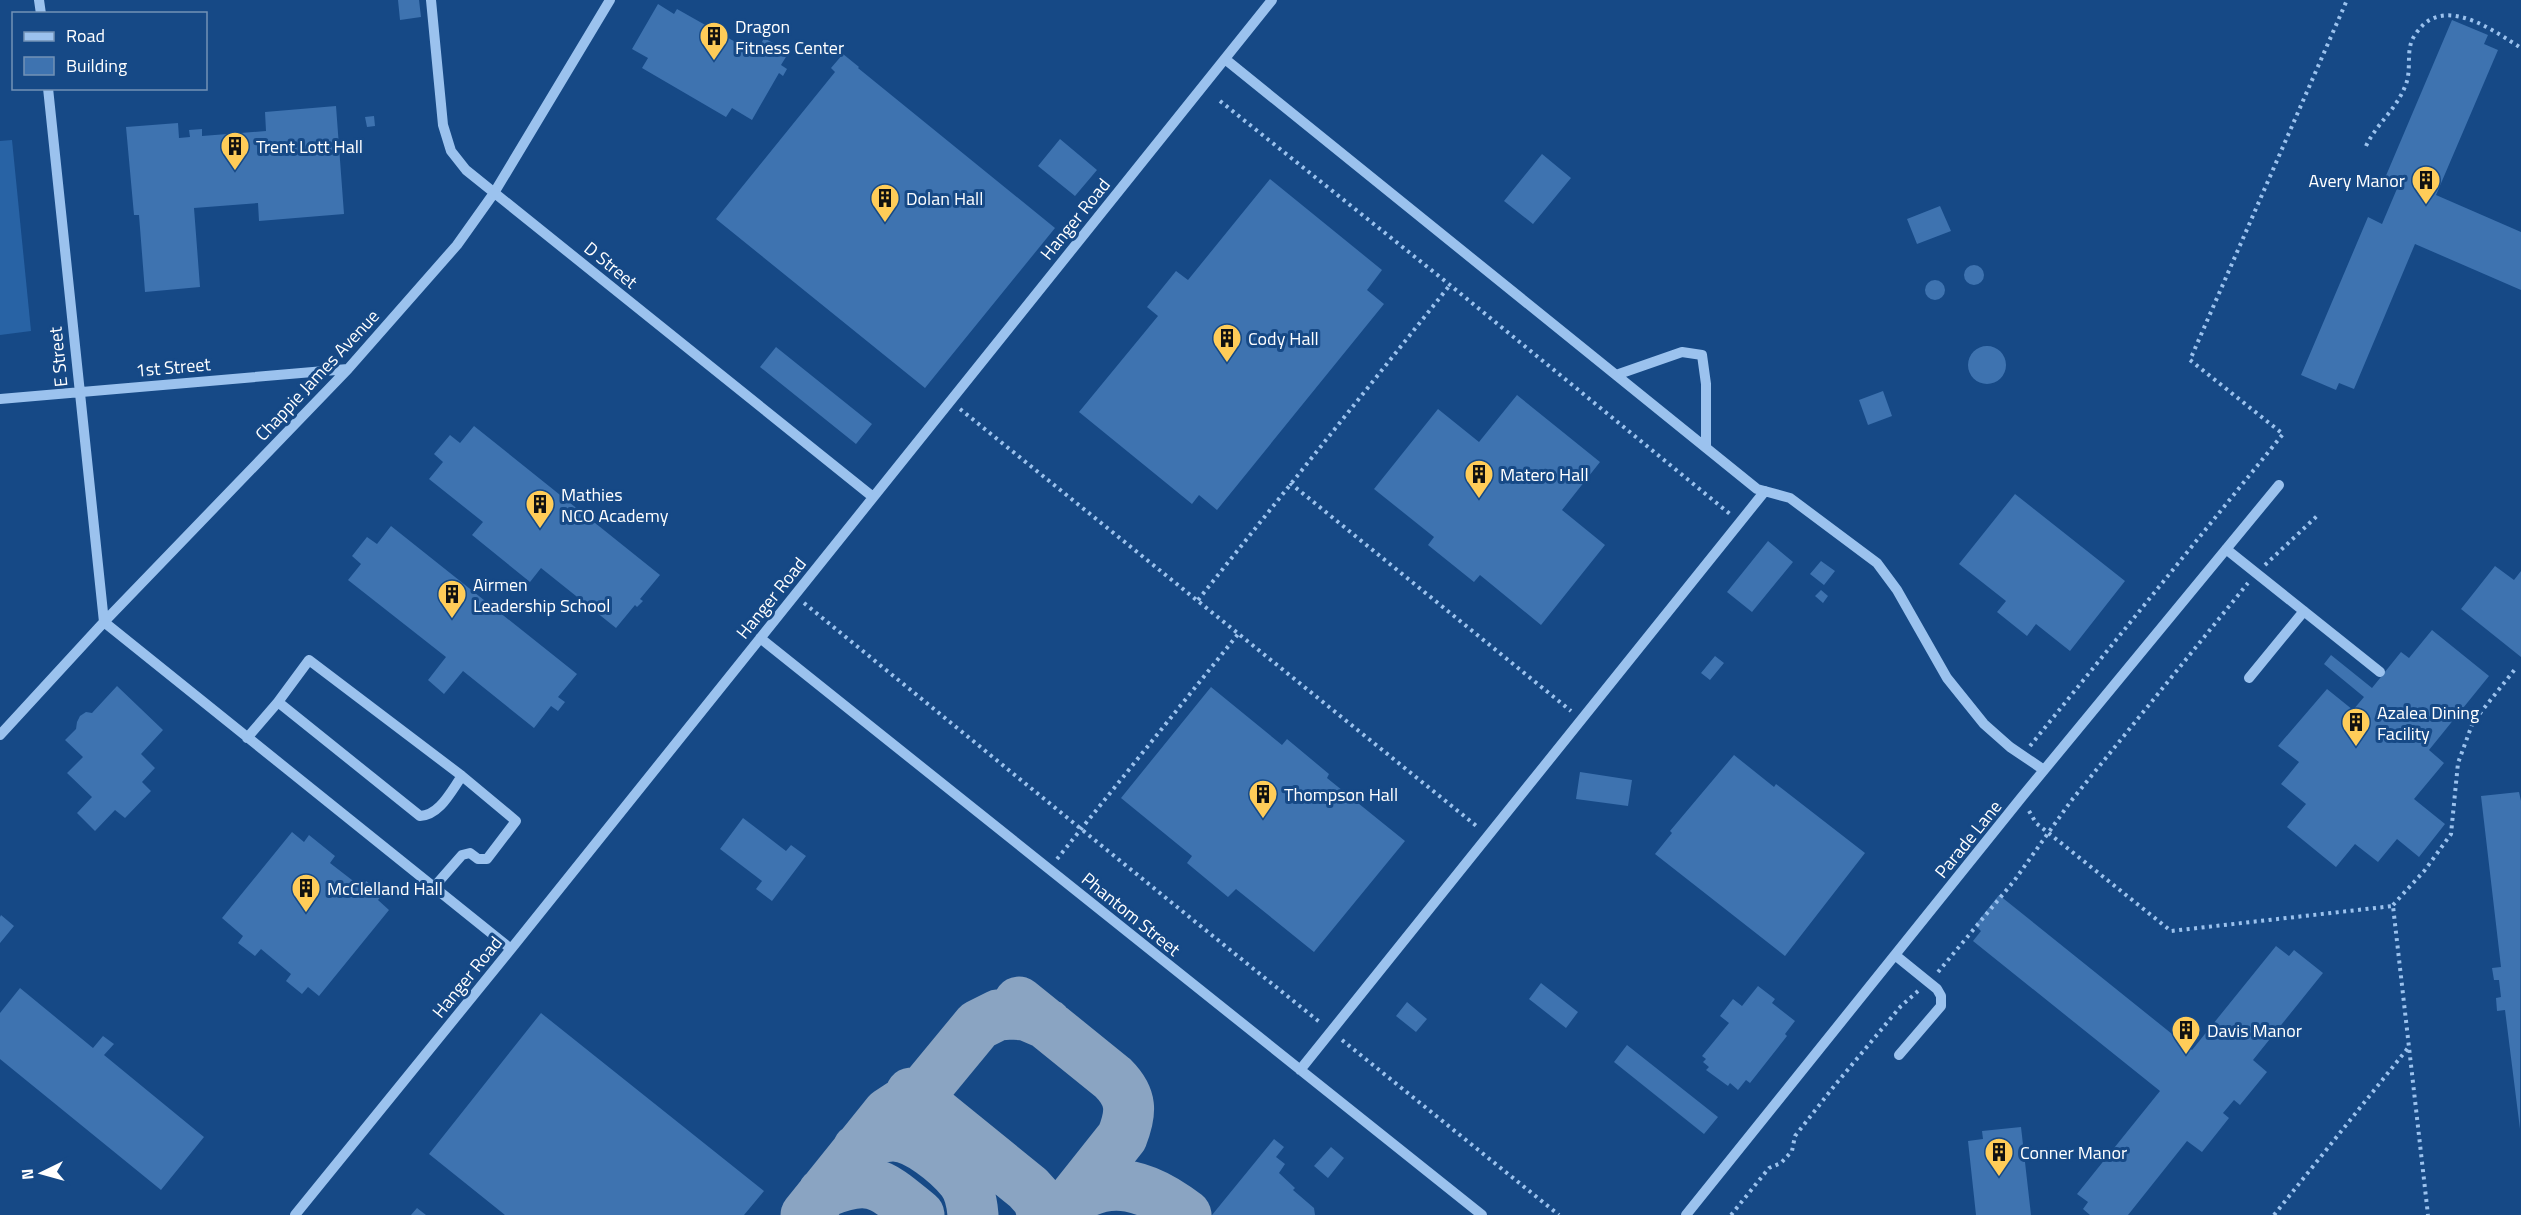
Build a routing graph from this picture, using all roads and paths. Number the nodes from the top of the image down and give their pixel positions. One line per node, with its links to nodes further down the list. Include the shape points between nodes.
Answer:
1 (431, 0): 10 (street, D Street, via 443,125 452,151 465,170)
2 (610, 0): 10 (street, Chappie James Avenue)
3 (1272, 0): 6 (street, Hanger Road)
4 (2347, 0): 39 (path, via 2190,360 2283,434)
5 (2521, 48): 9 (path, via 2493,27 2455,11 2428,19 2412,41 2407,83)
6 (1225, 59): 13 (street); 16 (street, Hanger Road)
7 (48, 90): 14 (street, E Street)
8 (1220, 101): 11 (path)
9 (2366, 146)
10 (494, 193): 12 (street, Chappie James Avenue, via 457,245); 21 (street, D Street)
11 (1450, 285): 18 (path); 23 (path)
12 (348, 369): 14 (street, 1st Street); 29 (street, Chappie James Avenue)
13 (1616, 375): 17 (street); 17 (street, via 1682,352 1702,355)
14 (78, 392): 15 (street, 1st Street); 29 (street, E Street)
15 (0, 399)
16 (950, 401): 21 (street, Hanger Road); 27 (path)
17 (1706, 448): 20 (street, via 1756,489)
18 (1290, 483): 27 (path); 36 (path)
19 (2279, 485): 24 (street, Parade Lane)
20 (1765, 491): 23 (street); 39 (street, via 1790,498 1877,563 1897,590 1947,678 1984,724)
21 (873, 497): 26 (street, Hanger Road)
22 (2317, 516): 25 (path)
23 (1739, 522): 36 (street)
24 (2226, 549): 25 (street); 40 (street, Parade Lane)
25 (2256, 573): 28 (street); 44 (path)
26 (794, 595): 31 (street, Hanger Road); 43 (path)
27 (1198, 600): 30 (path)
28 (2304, 611): 33 (street); 34 (street)
29 (104, 622): 37 (street, Chappie James Avenue); 38 (street)
30 (1239, 633): 43 (path); 45 (path)
31 (760, 638): 46 (street, Phantom Street); 49 (street, Hanger Road)
32 (2516, 668): 48 (path, via 2473,722 2458,763 2451,834)
33 (2380, 672)
34 (2249, 678)
35 (278, 702): 38 (street); 41 (street, via 420,816 436,812); 41 (street, via 309,660)
36 (1581, 719): 45 (street)
37 (0, 735)
38 (247, 738): 47 (street)
39 (2022, 755): 40 (street)
40 (2044, 770): 42 (street, Parade Lane)
41 (462, 776): 47 (street, via 516,820 487,858 478,860 470,853 462,855)
42 (2021, 798): 44 (path, via 2036,824); 50 (street, Parade Lane)
43 (1083, 828): 46 (path); 52 (path)
44 (2048, 833): 48 (path, via 2171,931); 51 (path, via 2014,881)
45 (1488, 835): 52 (street)
46 (1049, 869): 55 (street, Phantom Street)
47 (434, 887): 49 (street)
48 (2393, 906): 53 (path)
49 (511, 949): 56 (street, Hanger Road)
50 (1895, 955): 51 (street); 59 (street, Parade Lane)
51 (1929, 982): 54 (street, via 1941,996 1941,1006); 60 (path, via 1901,1005 1795,1136 1792,1151 1781,1163 1769,1168)
52 (1330, 1030): 55 (street); 58 (path)
53 (2409, 1048): 61 (path); 62 (path)
54 (1899, 1055)
55 (1300, 1070): 57 (street, Phantom Street)
56 (295, 1215)
57 (1482, 1215)
58 (1559, 1215)
59 (1686, 1215)
60 (1731, 1215)
61 (2274, 1215)
62 (2428, 1215)

